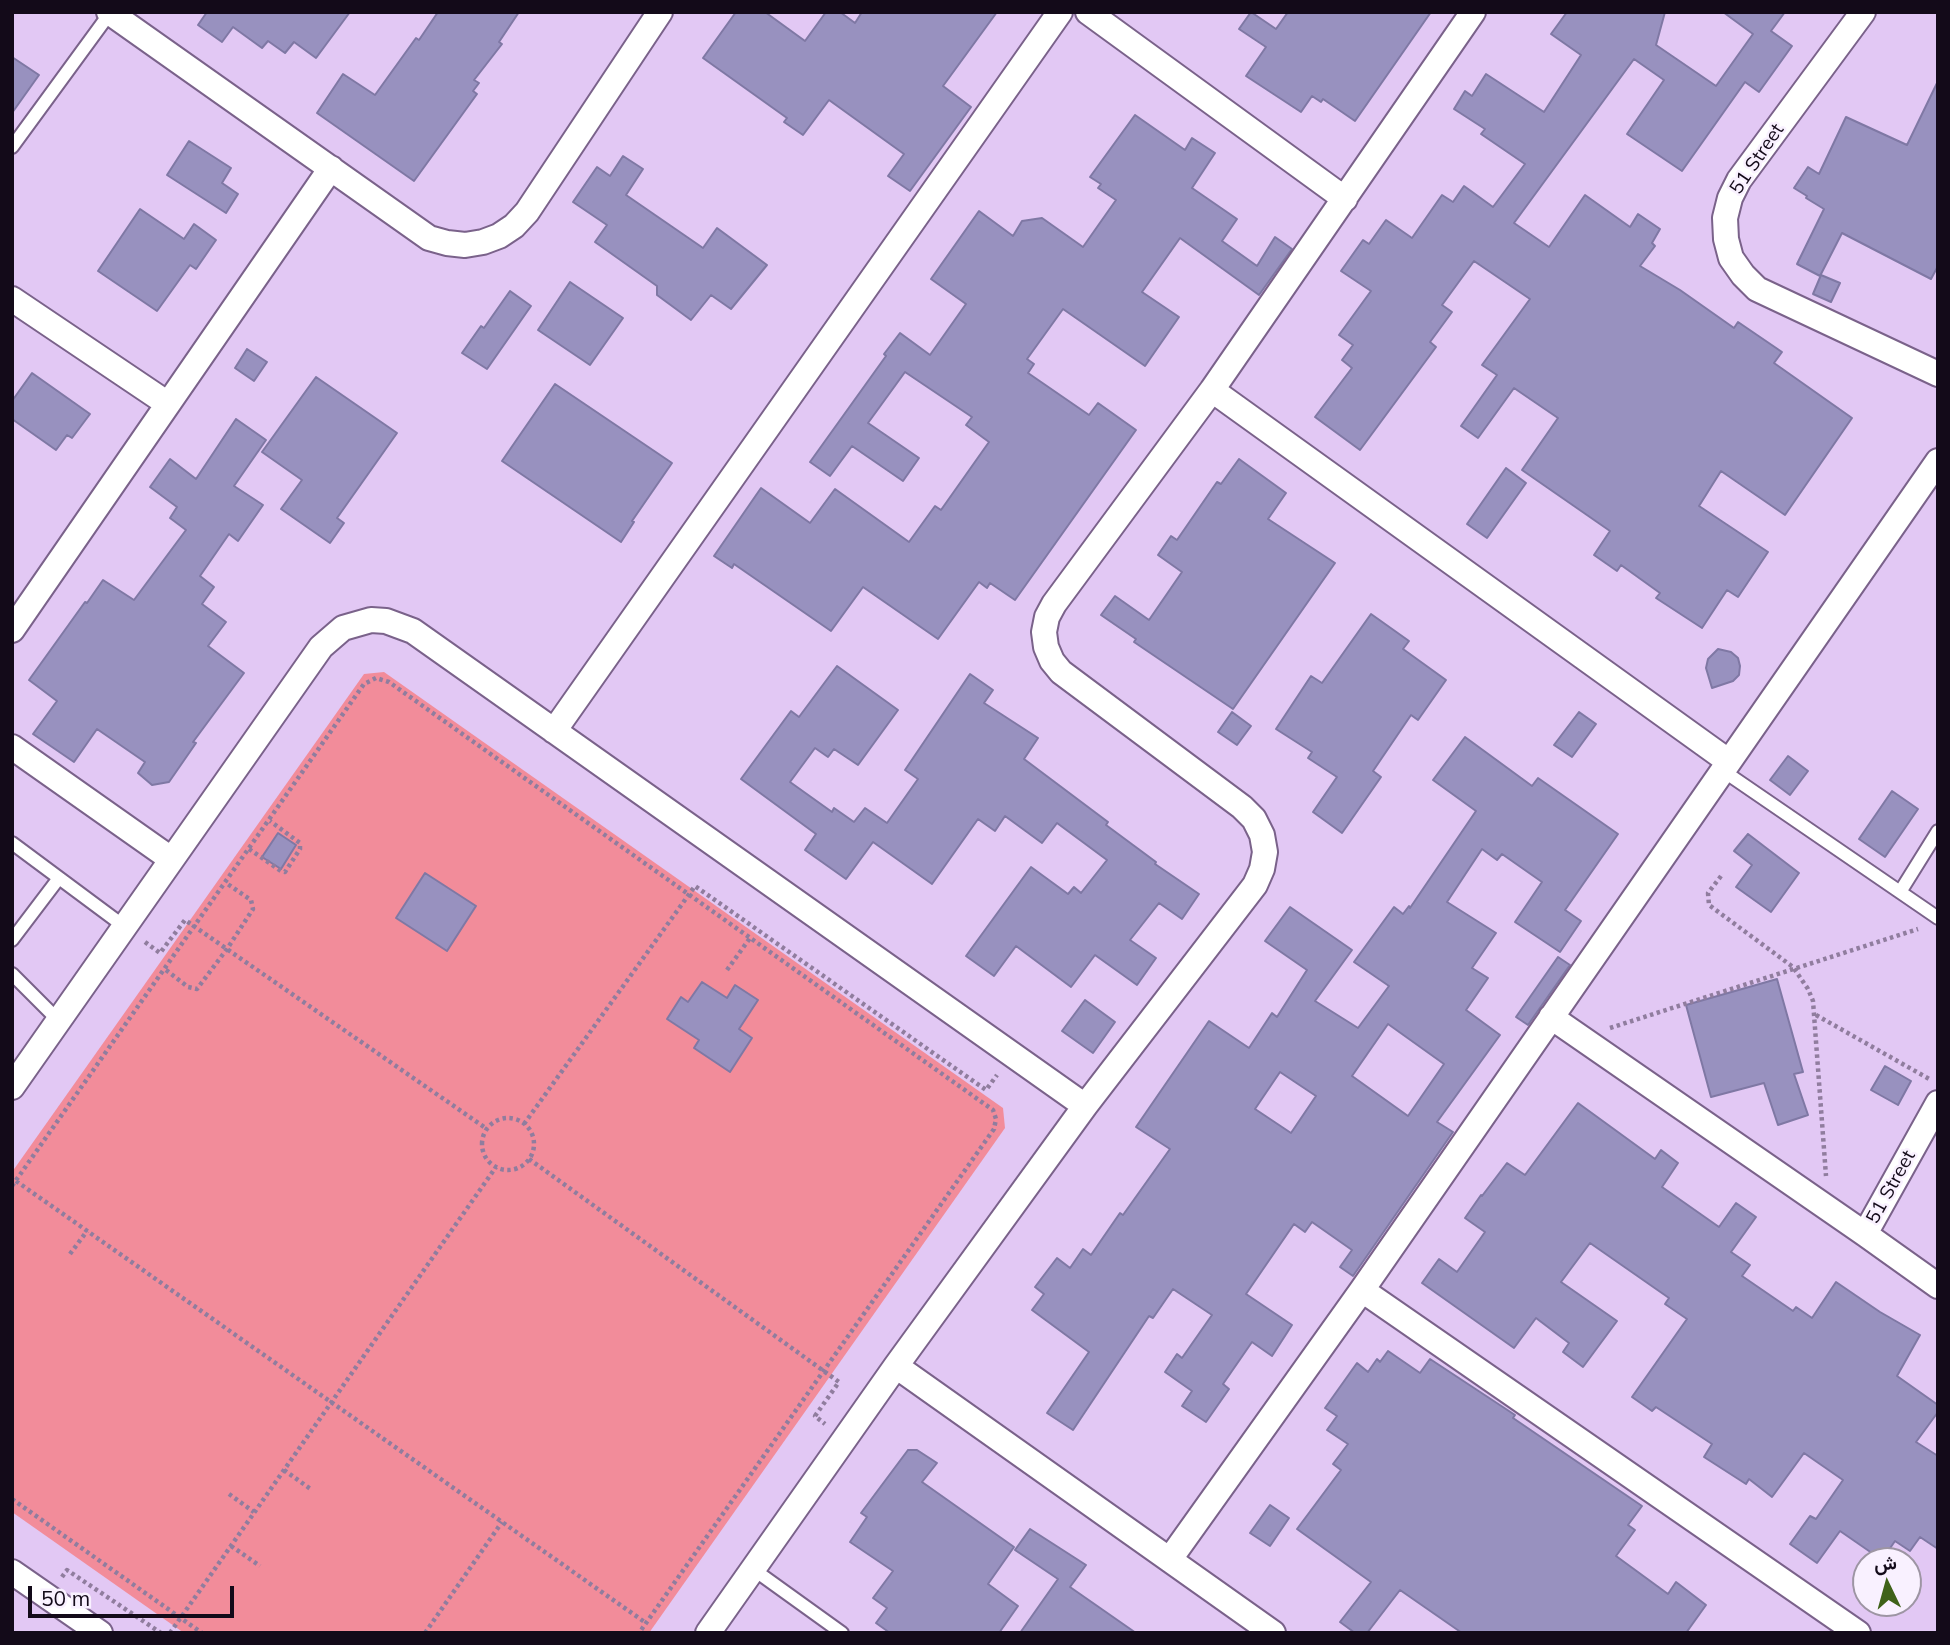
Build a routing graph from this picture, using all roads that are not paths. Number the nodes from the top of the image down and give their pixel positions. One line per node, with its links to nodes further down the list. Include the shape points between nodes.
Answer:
1 (110, 12): 7 (lane); 8 (street)
2 (660, 12): 8 (street, via 527,212 499,236 465,245 429,238)
3 (1060, 12): 16 (street)
4 (1088, 12): 9 (street)
5 (1473, 12): 9 (street)
6 (1863, 12): 11 (street, 51 Street, via 1739,180 1725,218 1726,239 1731,258 1757,289)
7 (12, 147)
8 (331, 168): 13 (street)
9 (1345, 199): 12 (street)
10 (12, 299): 13 (street)
11 (1938, 374)
12 (1212, 390): 18 (street); 32 (street, via 1054,604 1044,632 1046,647 1061,672 1254,820 1265,852 1262,869 1255,885)
13 (168, 404): 15 (street)
14 (1938, 461): 18 (street)
15 (12, 630)
16 (554, 731): 21 (street, via 413,631 386,621 357,623 331,636 321,647); 32 (street)
17 (12, 747): 21 (street)
18 (1725, 765): 23 (lane); 28 (street)
19 (1938, 831): 23 (lane)
20 (12, 844): 22 (lane)
21 (171, 859): 25 (street)
22 (59, 878): 25 (lane); 26 (lane)
23 (1900, 892): 24 (lane)
24 (1938, 918)
25 (125, 928): 29 (street)
26 (12, 940)
27 (12, 974): 29 (lane)
28 (1551, 1017): 33 (street); 35 (street)
29 (59, 1021): 30 (street)
30 (12, 1087)
31 (1938, 1103): 33 (street, 51 Street)
32 (1085, 1106): 36 (street)
33 (1865, 1234): 34 (street)
34 (1938, 1286)
35 (1362, 1290): 37 (street); 44 (street)
36 (896, 1366): 37 (street); 38 (street)
37 (1170, 1559): 43 (street)
38 (753, 1569): 41 (street); 42 (lane)
39 (12, 1572): 40 (street)
40 (100, 1633)
41 (708, 1633)
42 (842, 1633)
43 (1273, 1633)
44 (1858, 1633)

